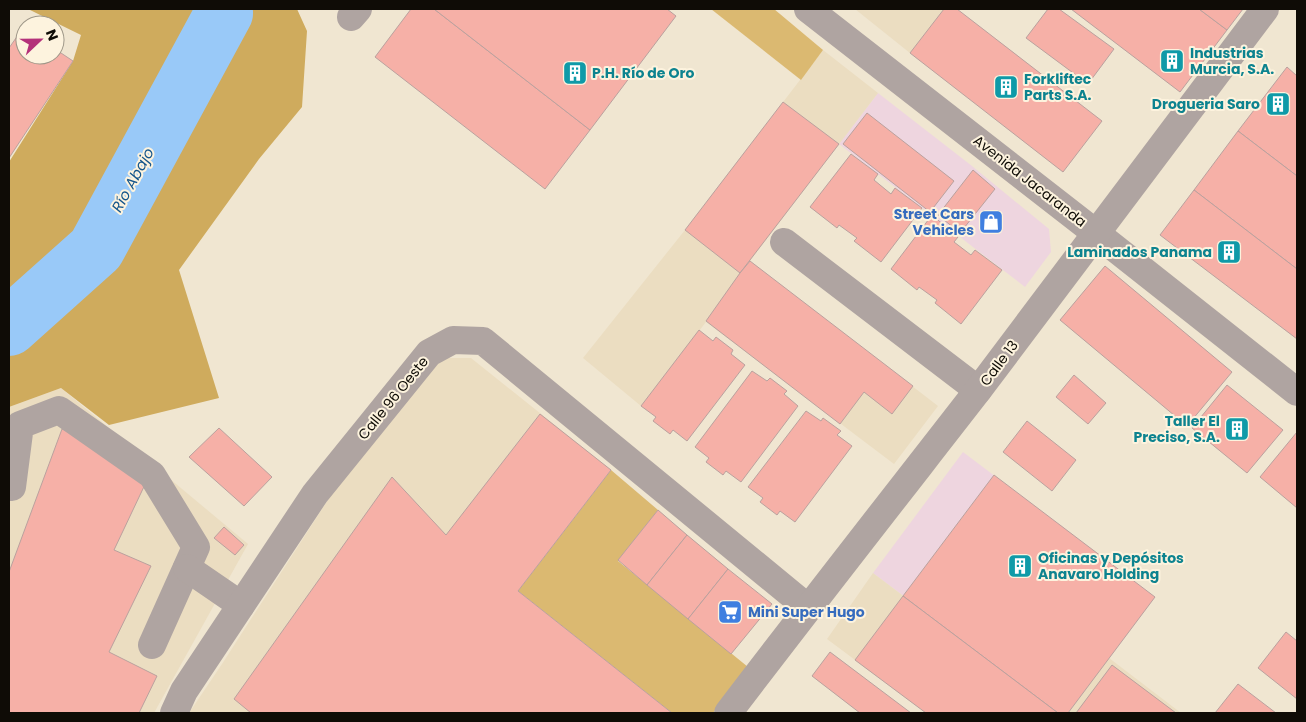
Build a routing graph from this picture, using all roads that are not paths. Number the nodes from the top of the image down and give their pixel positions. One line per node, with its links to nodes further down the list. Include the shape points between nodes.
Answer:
1 (808, 9): 3 (street, Avenida Jacaranda)
2 (1265, 9): 3 (street, Calle 13)
3 (1097, 234): 5 (street, Calle 13); 6 (street, Avenida Jacaranda)
4 (784, 242): 5 (street)
5 (978, 390): 10 (street, Calle 13)
6 (1297, 392)
7 (12, 487): 8 (street, via 20,425 59,410 152,475 196,548)
8 (187, 568): 9 (street); 11 (street)
9 (241, 605): 10 (street, Calle 96 Oeste, via 321,487 429,353 453,340 483,341); 12 (street, Calle 96 Oeste, via 184,691)
10 (808, 608): 13 (street, Calle 13)
11 (152, 645)
12 (174, 713)
13 (728, 713)

